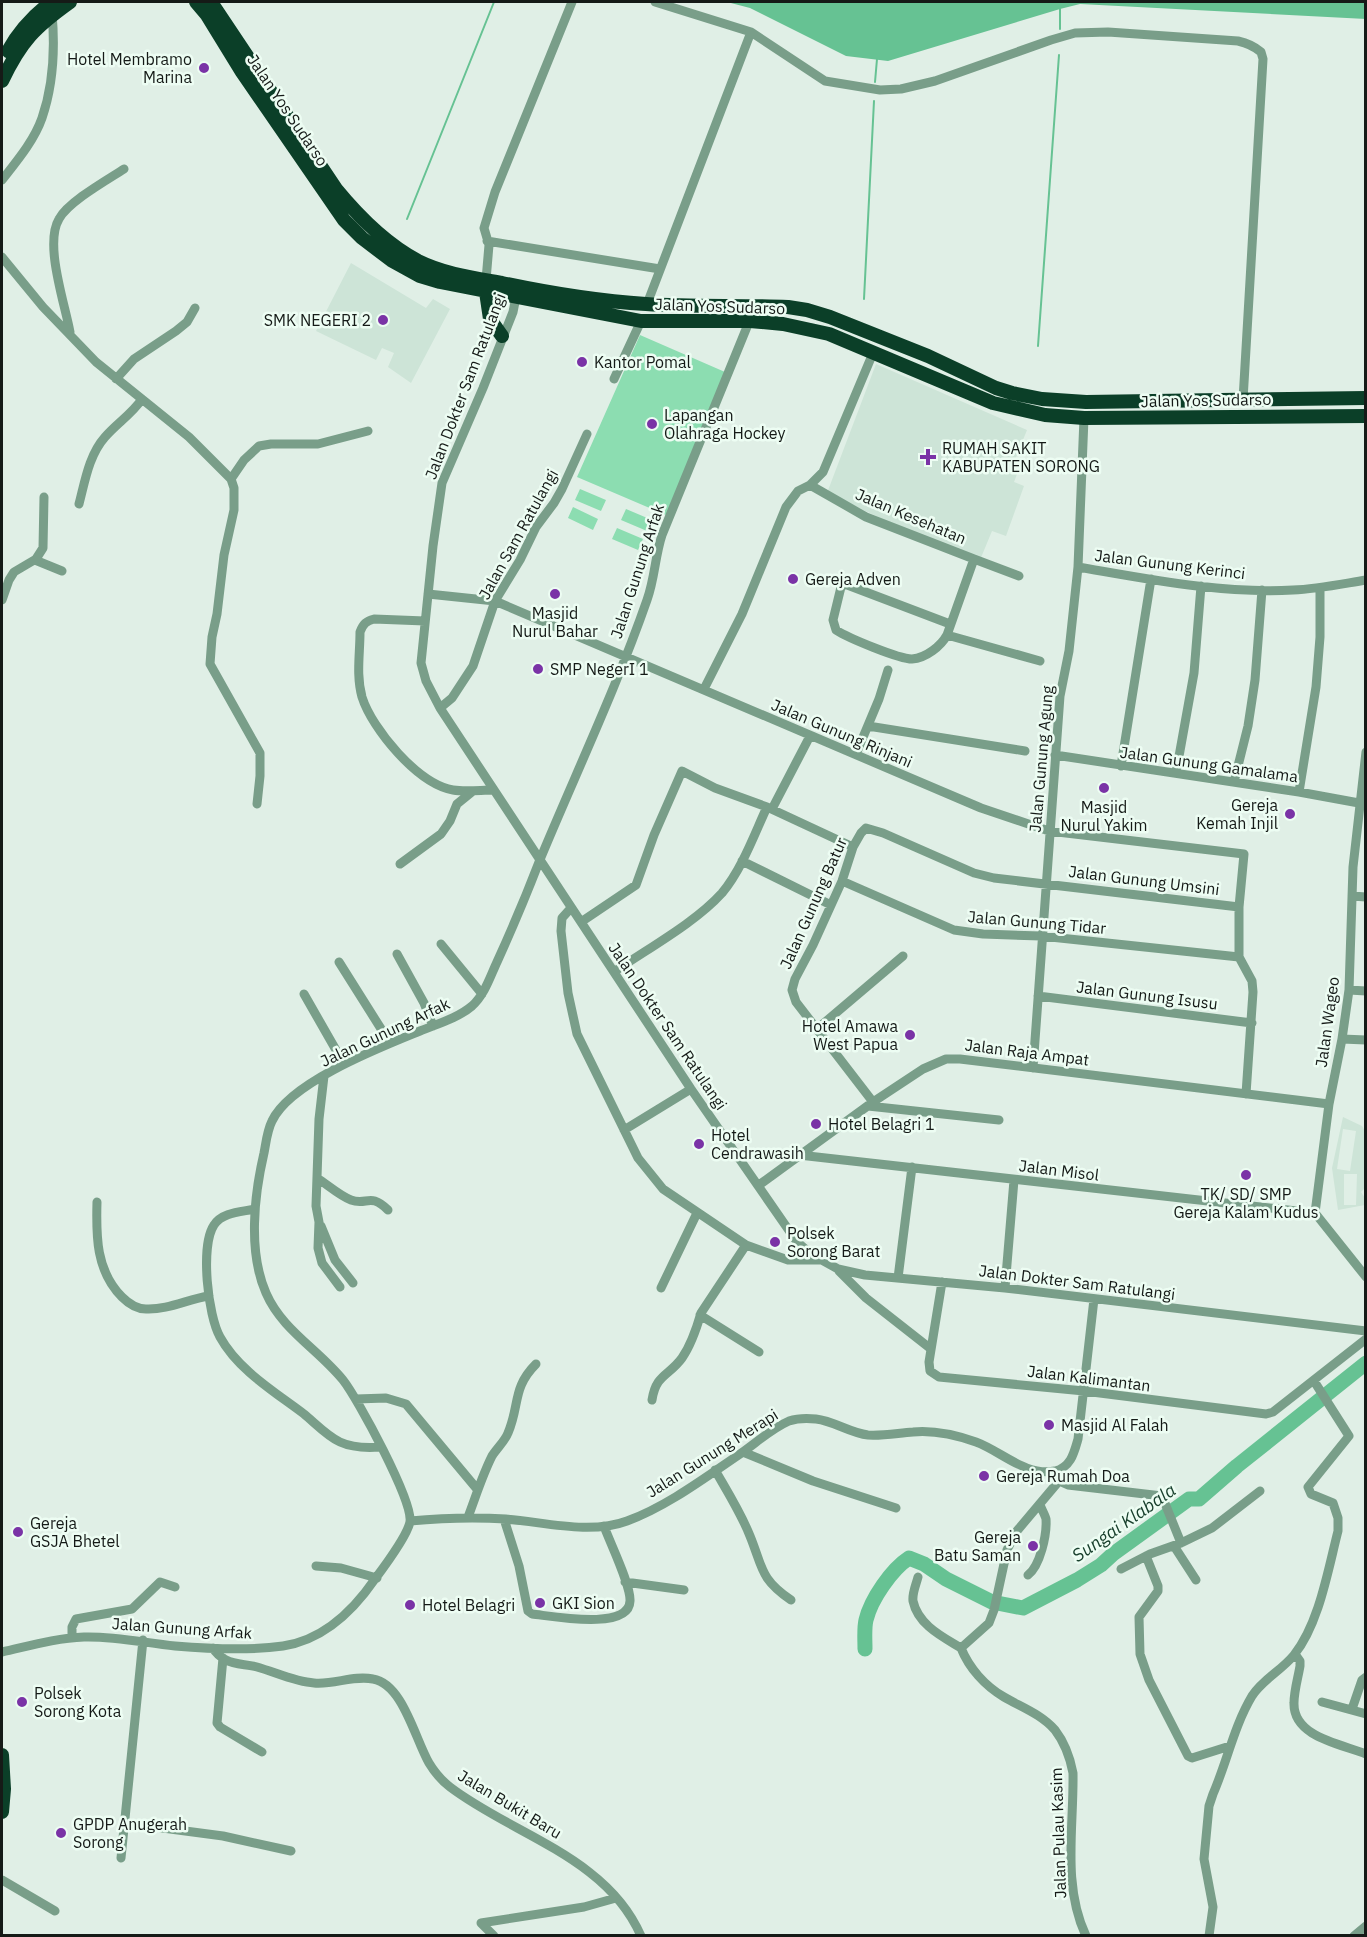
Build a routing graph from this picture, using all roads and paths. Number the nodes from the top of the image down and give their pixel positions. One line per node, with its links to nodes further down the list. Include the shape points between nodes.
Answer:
1 (70, 2): 6 (highway)
2 (196, 2): 10 (highway, Jalan Yos Sudarso)
3 (211, 2): 10 (highway, Jalan Yos Sudarso)
4 (572, 2): 13 (street, via 495,192 484,228)
5 (655, 2): 7 (street)
6 (51, 6): 8 (highway, via 36,14 18,33); 9 (highway, via 24,41); 12 (street, via 54,48 42,119)
7 (751, 32): 15 (street); 31 (street, via 825,81 880,90 935,81 1075,33 1247,42 1261,52)
8 (2, 63)
9 (2, 81)
10 (266, 98): 16 (highway, Jalan Yos Sudarso, via 333,206 362,238 420,276)
11 (124, 169): 23 (street, via 58,220 53,253)
12 (2, 180)
13 (487, 241): 15 (street); 16 (street)
14 (2, 257): 23 (street, via 43,307)
15 (660, 269): 18 (street)
16 (486, 286): 17 (highway, Jalan Yos Sudarso); 24 (highway, via 490,319)
17 (517, 292): 18 (highway, Jalan Yos Sudarso); 21 (highway, Jalan Yos Sudarso); 24 (street, Jalan Dokter Sam Ratulangi)
18 (647, 304): 19 (highway, Jalan Yos Sudarso)
19 (755, 306): 22 (street, Jalan Gunung Arfak); 28 (highway, Jalan Yos Sudarso, via 807,310 830,317)
20 (195, 308): 26 (street, via 187,322 134,359)
21 (641, 321): 22 (highway, Jalan Yos Sudarso); 27 (street)
22 (750, 321): 25 (highway, Jalan Yos Sudarso, via 807,328); 57 (street, Jalan Gunung Arfak, via 657,548 649,597)
23 (70, 332): 26 (street)
24 (502, 336): 51 (street, Jalan Dokter Sam Ratulangi, via 442,483)
25 (873, 353): 32 (highway, Jalan Yos Sudarso); 38 (street, via 824,472)
26 (116, 379): 30 (street)
27 (614, 379)
28 (996, 388): 31 (highway, Jalan Yos Sudarso, via 1042,399 1086,402); 32 (highway)
29 (1365, 398): 31 (highway, Jalan Yos Sudarso)
30 (142, 399): 37 (street, via 189,437); 40 (street, via 98,447)
31 (1243, 400)
32 (993, 404): 34 (highway, Jalan Yos Sudarso, via 1045,416)
33 (1365, 416): 34 (highway, Jalan Yos Sudarso)
34 (1084, 418): 43 (street, Jalan Gunung Agung)
35 (368, 432): 37 (street, via 318,444 259,446)
36 (587, 434): 53 (street, Jalan Sam Ratulangi, via 558,496)
37 (231, 479): 75 (street, via 234,510 210,664 260,753)
38 (810, 485): 41 (street, Jalan Kesehatan, via 866,517); 60 (street, via 798,491 786,507 742,614)
39 (44, 497): 42 (street, via 43,548)
40 (79, 504)
41 (971, 558): 45 (street, Jalan Kesehatan); 55 (street)
42 (35, 560): 44 (street); 52 (street, via 14,572)
43 (1078, 567): 46 (street, Jalan Gunung Kerinci); 67 (street, Jalan Gunung Agung)
44 (62, 571)
45 (1018, 576)
46 (1151, 579): 48 (street, Jalan Gunung Kerinci); 68 (street)
47 (1365, 580): 49 (street, Jalan Gunung Kerinci)
48 (1201, 586): 50 (street, Jalan Gunung Kerinci); 69 (street, via 1194,673)
49 (1320, 588): 50 (street, Jalan Gunung Kerinci); 73 (street, via 1316,687)
50 (1262, 590): 70 (street, via 1248,726)
51 (428, 594): 53 (street, Jalan Gunung Rinjani); 54 (street, Jalan Dokter Sam Ratulangi)
52 (2, 600)
53 (495, 601): 57 (street, Jalan Gunung Rinjani); 61 (street, Jalan Sam Ratulangi, via 473,666 452,698)
54 (425, 621): 61 (street, Jalan Dokter Sam Ratulangi, via 421,663); 72 (street, via 367,621 360,632 358,660 362,696 376,725 420,774 437,785)
55 (950, 624): 56 (street); 56 (street, via 842,583 833,624 839,633 911,659 930,652)
56 (947, 635): 58 (street)
57 (626, 656): 60 (street, Jalan Gunung Rinjani); 80 (street, Jalan Gunung Arfak)
58 (1040, 661)
59 (888, 669): 62 (street)
60 (704, 689): 63 (street, Jalan Gunung Rinjani)
61 (440, 708): 71 (street, Jalan Dokter Sam Ratulangi)
62 (868, 726): 64 (street); 66 (street)
63 (810, 736): 66 (street, Jalan Gunung Rinjani); 76 (street)
64 (1025, 751)
65 (1365, 752): 74 (street, Jalan Wageo)
66 (856, 754): 77 (street, Jalan Gunung Rinjani, via 981,808)
67 (1055, 755): 68 (street, Jalan Gunung Gamalama); 77 (street, Jalan Gunung Agung)
68 (1121, 766): 69 (street, Jalan Gunung Gamalama)
69 (1176, 773): 70 (street, Jalan Gunung Gamalama)
70 (1234, 783): 73 (street, Jalan Gunung Gamalama)
71 (494, 790): 72 (street); 80 (street, Jalan Dokter Sam Ratulangi)
72 (473, 791): 82 (street, via 457,804 441,834)
73 (1299, 792): 74 (street, Jalan Gunung Gamalama)
74 (1361, 797): 85 (street, Jalan Wageo)
75 (257, 804)
76 (769, 808): 79 (street); 81 (street); 90 (street, via 682,771 636,885)
77 (1049, 831): 84 (street, Jalan Gunung Agung); 88 (street, via 1244,854)
78 (861, 833): 79 (street, Jalan Gunung Batur); 84 (street, Jalan Gunung Umsini, via 866,828 873,829 974,873)
79 (853, 847): 83 (street, Jalan Gunung Batur)
80 (540, 861): 89 (street, Jalan Dokter Sam Ratulangi); 101 (street, Jalan Gunung Arfak)
81 (741, 861): 87 (street); 97 (street, via 713,902)
82 (400, 864)
83 (842, 881): 87 (street, Jalan Gunung Batur); 91 (street, Jalan Gunung Tidar, via 954,930)
84 (1046, 883): 88 (street, Jalan Gunung Umsini); 91 (street, Jalan Gunung Agung)
85 (1352, 896): 86 (street); 98 (street, Jalan Wageo)
86 (1365, 897)
87 (831, 905): 105 (street, Jalan Gunung Batur, via 793,985 795,1002)
88 (1239, 907): 95 (street)
89 (571, 909): 90 (street, Jalan Dokter Sam Ratulangi); 117 (street, via 562,918 561,927 572,1014 577,1034)
90 (581, 922): 97 (street, Jalan Dokter Sam Ratulangi)
91 (1041, 936): 95 (street, Jalan Gunung Tidar); 102 (street, Jalan Gunung Agung)
92 (441, 944): 101 (street)
93 (397, 954): 104 (street)
94 (903, 956): 105 (street)
95 (1239, 957): 103 (street, via 1252,981)
96 (339, 962): 108 (street)
97 (614, 972): 112 (street, Jalan Dokter Sam Ratulangi)
98 (1349, 990): 99 (street); 106 (street, Jalan Wageo)
99 (1365, 991)
100 (304, 994): 109 (street)
101 (482, 994): 104 (street, Jalan Gunung Arfak, via 463,1013)
102 (1038, 996): 103 (street, Jalan Gunung Isusu); 110 (street, Jalan Gunung Agung)
103 (1252, 1023): 113 (street)
104 (433, 1026): 108 (street, Jalan Gunung Arfak)
105 (817, 1029): 114 (street, Jalan Gunung Batur)
106 (1342, 1039): 107 (street); 115 (street, Jalan Wageo)
107 (1365, 1040)
108 (390, 1043): 109 (street, Jalan Gunung Arfak)
109 (344, 1064): 111 (street, Jalan Gunung Arfak)
110 (1034, 1068): 113 (street, Jalan Raja Ampat); 114 (street, Jalan Raja Ampat, via 946,1059 923,1069)
111 (324, 1076): 120 (street); 124 (street, Jalan Gunung Arfak, via 274,1116 258,1177)
112 (691, 1089): 117 (street); 122 (street, Jalan Dokter Sam Ratulangi)
113 (1246, 1094): 115 (street, Jalan Raja Ampat)
114 (871, 1104): 116 (street); 118 (street, Jalan Raja Ampat)
115 (1329, 1104): 127 (street, Jalan Wageo)
116 (999, 1120)
117 (624, 1130): 126 (street, via 638,1158 663,1189)
118 (799, 1155): 119 (street, Jalan Misol); 122 (street, Jalan Raja Ampat)
119 (912, 1167): 121 (street, Jalan Misol); 133 (street)
120 (318, 1178): 125 (street, via 352,1200 370,1199); 128 (street)
121 (1014, 1180): 127 (street, Jalan Misol); 138 (street)
122 (759, 1185): 130 (street, Jalan Dokter Sam Ratulangi, via 797,1242)
123 (97, 1202): 139 (street, via 101,1262 116,1292 127,1302 148,1309)
124 (255, 1209): 139 (street, via 225,1215 213,1225 207,1251); 149 (street, Jalan Gunung Arfak, via 259,1276 272,1305)
125 (388, 1210)
126 (697, 1213): 129 (street); 137 (street)
127 (1315, 1214): 132 (street)
128 (319, 1221): 135 (street, via 335,1260); 136 (street, via 322,1263)
129 (746, 1245): 130 (street, via 788,1260); 141 (street)
130 (820, 1260): 131 (street, Jalan Dokter Sam Ratulangi)
131 (838, 1269): 133 (street, Jalan Dokter Sam Ratulangi); 144 (street, via 866,1298)
132 (1365, 1277)
133 (898, 1278): 134 (street, Jalan Dokter Sam Ratulangi)
134 (942, 1282): 138 (street, Jalan Dokter Sam Ratulangi); 144 (street)
135 (353, 1283)
136 (340, 1287)
137 (661, 1288)
138 (1005, 1288): 140 (street, Jalan Dokter Sam Ratulangi)
139 (209, 1296): 151 (street, via 220,1336 235,1358 267,1387 338,1441)
140 (1094, 1299): 142 (street, Jalan Dokter Sam Ratulangi); 148 (street)
141 (700, 1315): 145 (street); 150 (street, via 683,1356 656,1384)
142 (1365, 1331)
143 (1365, 1339): 147 (street, Jalan Kalimantan)
144 (931, 1349): 148 (street, Jalan Kalimantan, via 930,1371 939,1377)
145 (759, 1352)
146 (536, 1364): 156 (street, via 521,1383 508,1434)
147 (1316, 1386): 148 (street, Jalan Kalimantan, via 1266,1414); 181 (street, via 1349,1436 1308,1490 1333,1503 1338,1531 1311,1627)
148 (1083, 1391): 154 (street, via 1073,1456 1066,1466)
149 (356, 1399): 151 (street, Jalan Gunung Arfak); 156 (street, via 386,1398 406,1404)
150 (652, 1400)
151 (380, 1447): 162 (street, Jalan Gunung Arfak, via 399,1484)
152 (743, 1452): 153 (street, Jalan Gunung Merapi); 154 (street, Jalan Gunung Merapi, via 788,1422 807,1418 861,1434 915,1431 961,1437 1025,1467); 159 (street, via 813,1481)
153 (715, 1470): 163 (street, Jalan Gunung Merapi, via 643,1514); 175 (street, via 750,1535 768,1582)
154 (1055, 1471): 155 (street)
155 (1059, 1481): 158 (street); 164 (street, via 1162,1496)
156 (477, 1489): 160 (street)
157 (1260, 1491): 164 (street, via 1212,1528)
158 (1040, 1505): 168 (street, via 1046,1521 1037,1565); 179 (street, via 1024,1521 1007,1550 989,1623)
159 (896, 1508)
160 (468, 1517): 161 (street, Jalan Gunung Merapi); 162 (street, Jalan Gunung Merapi)
161 (504, 1519): 163 (street, Jalan Gunung Merapi); 172 (street, via 526,1605 532,1614 593,1620 619,1616 630,1604)
162 (410, 1521): 170 (street, Jalan Gunung Arfak)
163 (604, 1527): 172 (street)
164 (1178, 1544): 165 (street); 171 (street)
165 (1146, 1556): 167 (street); 187 (street, via 1158,1586 1139,1617 1140,1654 1149,1680 1188,1755 1192,1758)
166 (316, 1566): 170 (street)
167 (1121, 1569)
168 (1028, 1575)
169 (918, 1577): 179 (street, via 914,1602 925,1624)
170 (376, 1578): 178 (street, Jalan Gunung Arfak, via 345,1617 308,1640 249,1650)
171 (1196, 1580)
172 (625, 1582): 174 (street)
173 (175, 1587): 176 (street, via 160,1582 132,1609 76,1619)
174 (684, 1590)
175 (791, 1600)
176 (72, 1638): 177 (street, Jalan Gunung Arfak); 180 (street, Jalan Gunung Arfak)
177 (143, 1640): 178 (street, Jalan Gunung Arfak); 192 (street)
178 (213, 1648): 182 (street, Jalan Bukit Baru)
179 (962, 1648): 201 (street, Jalan Pulau Kasim, via 969,1666 993,1690 1054,1729 1070,1758 1073,1892)
180 (2, 1652)
181 (1295, 1654): 187 (street, via 1261,1683); 189 (street, via 1300,1666 1294,1703 1303,1726 1322,1738)
182 (223, 1658): 188 (street, via 217,1723); 196 (street, Jalan Bukit Baru, via 314,1683 363,1678 387,1684 409,1717 429,1764 440,1779 465,1798 590,1871)
183 (1365, 1677): 185 (street)
184 (1322, 1702): 185 (street)
185 (1352, 1709): 186 (street)
186 (1365, 1714)
187 (1230, 1746): 202 (street, via 1207,1823 1204,1858 1213,1907)
188 (262, 1752)
189 (1365, 1754)
190 (2, 1755): 191 (highway)
191 (2, 1812)
192 (124, 1823): 193 (street, via 223,1836); 194 (street)
193 (291, 1851)
194 (121, 1858)
195 (2, 1880): 197 (street)
196 (616, 1898): 199 (street, via 584,1908 481,1923); 200 (street, Jalan Bukit Baru)
197 (55, 1911)
198 (1365, 1926): 203 (street)
199 (494, 1935)
200 (641, 1935)
201 (1086, 1935)
202 (1209, 1935)
203 (1354, 1935)

